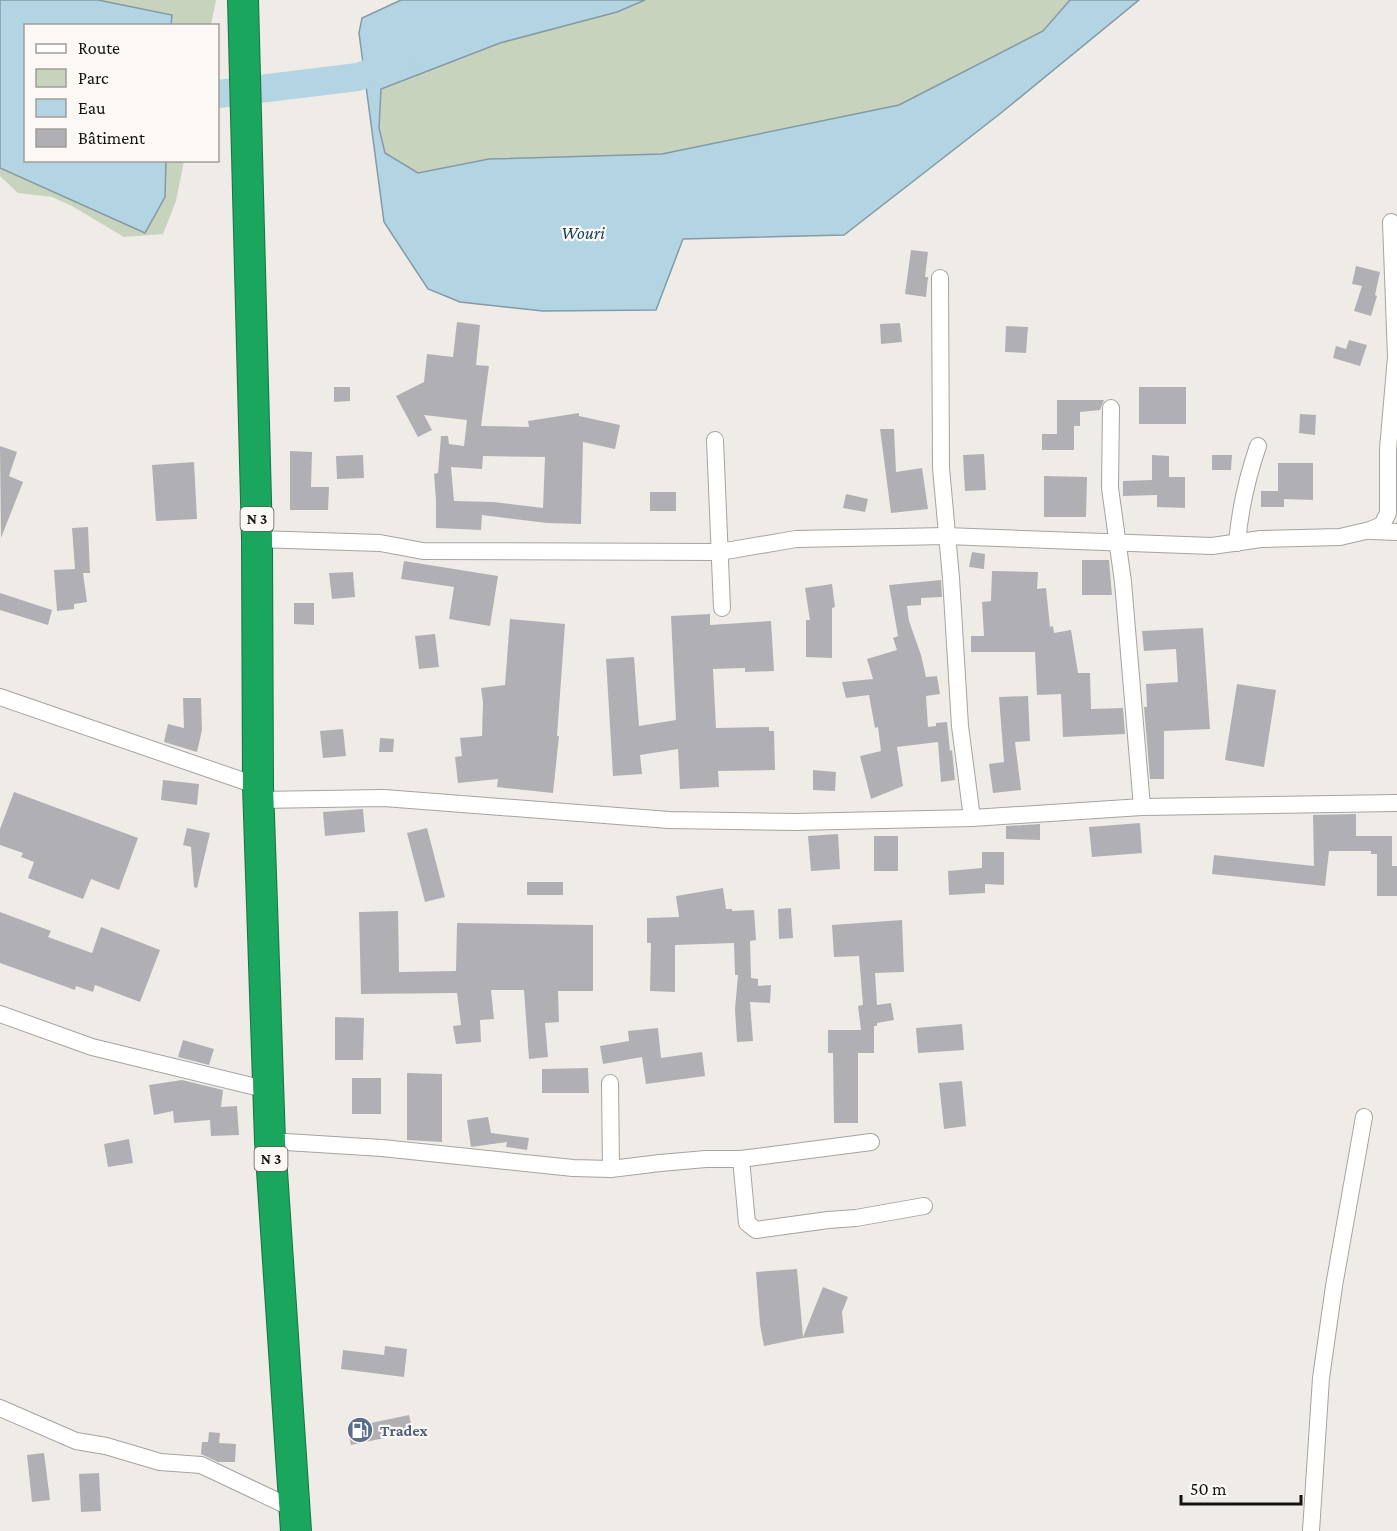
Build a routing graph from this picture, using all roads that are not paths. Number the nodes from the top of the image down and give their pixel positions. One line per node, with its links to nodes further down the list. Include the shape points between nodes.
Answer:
1 (243, 0): 10 (highway, N 3)
2 (1391, 222): 7 (street, via 1396,357 1388,449 1388,513 1382,525)
3 (940, 278): 9 (street, via 940,432)
4 (1111, 408): 11 (street, via 1110,488)
5 (715, 440): 13 (street)
6 (1258, 446): 12 (street, via 1240,511)
7 (1370, 530): 8 (street); 12 (street, via 1340,537)
8 (1397, 532)
9 (946, 536): 11 (street); 13 (street, via 796,539); 19 (street, via 960,726)
10 (257, 539): 13 (street, via 380,543 423,551); 16 (highway, N 3)
11 (1118, 543): 12 (street); 18 (street)
12 (1237, 543)
13 (720, 552): 14 (street)
14 (722, 608)
15 (0, 697): 16 (street)
16 (258, 793): 19 (street, via 384,798 669,820); 22 (highway, N 3)
17 (1397, 803): 18 (street)
18 (1142, 807): 19 (street)
19 (972, 818)
20 (0, 1014): 22 (street, via 92,1047)
21 (610, 1083): 27 (street)
22 (268, 1090): 24 (highway, N 3)
23 (1364, 1117): 31 (street, via 1321,1378)
24 (270, 1141): 27 (street); 30 (highway, N 3)
25 (872, 1142): 26 (street)
26 (741, 1159): 27 (street); 28 (street, via 747,1223 756,1230)
27 (611, 1169)
28 (924, 1206)
29 (0, 1408): 30 (street, via 76,1441 160,1462 201,1465)
30 (295, 1520)
31 (1311, 1531)

